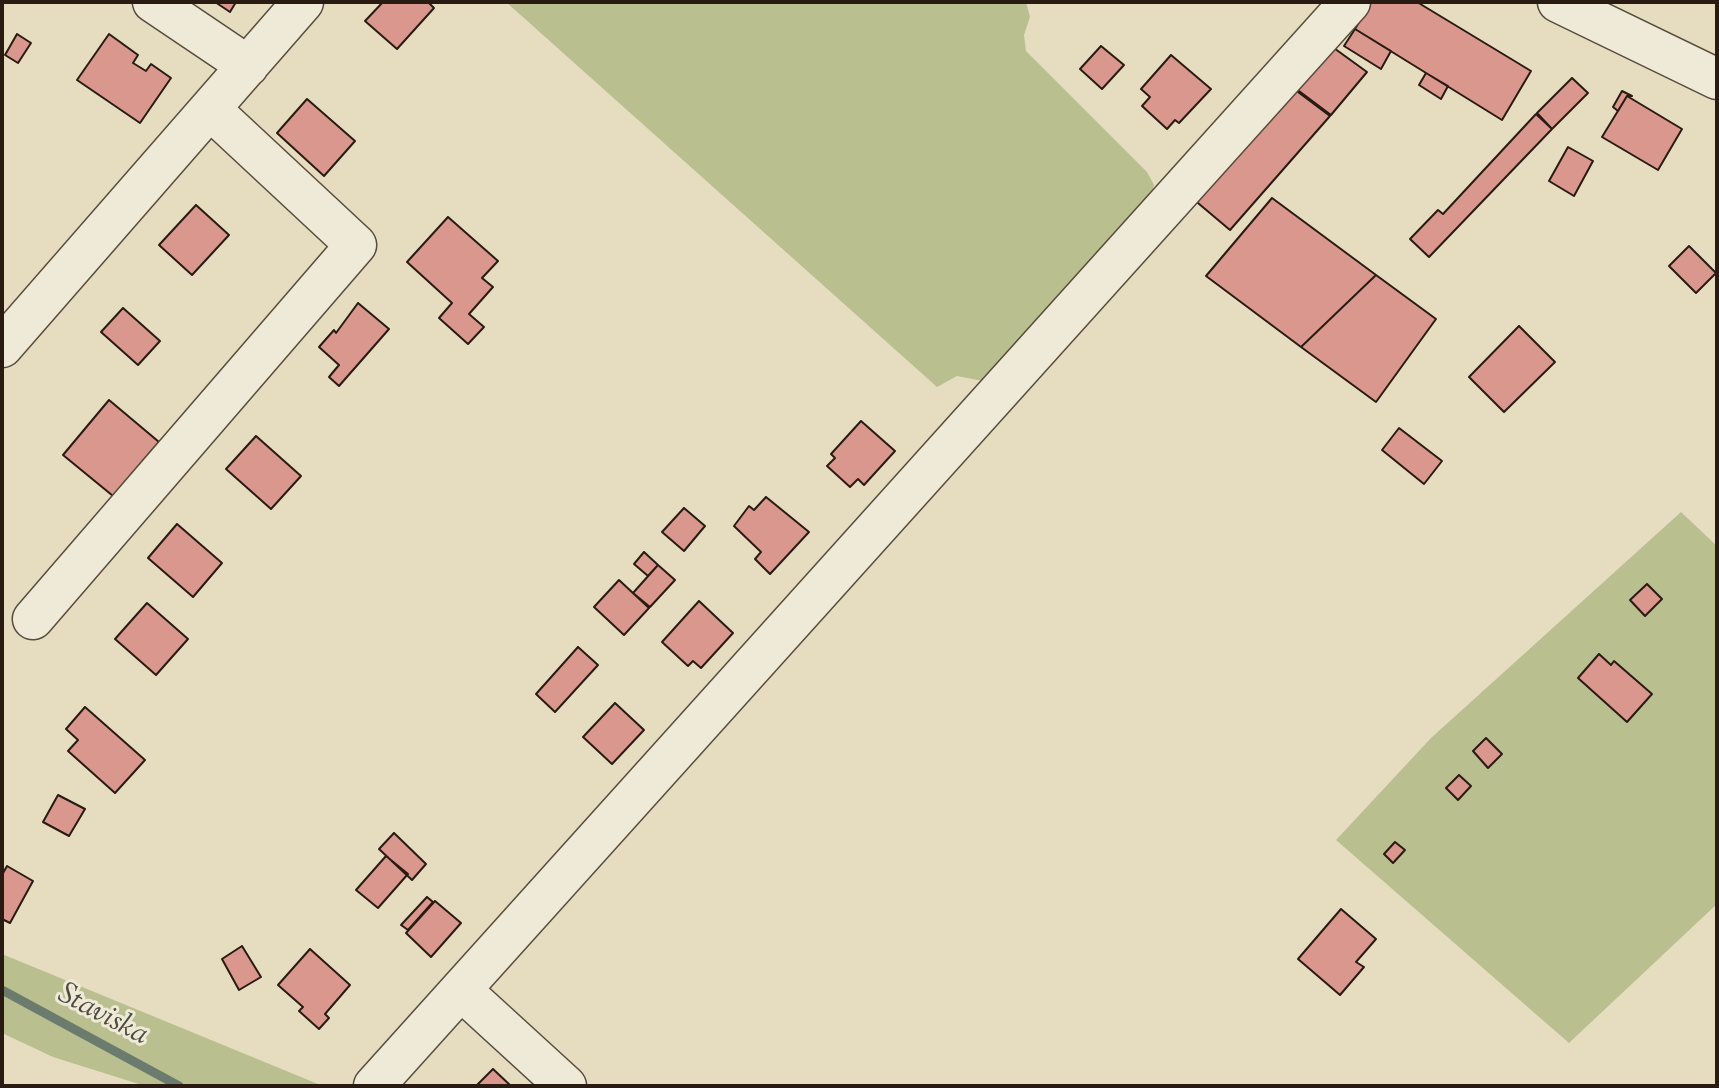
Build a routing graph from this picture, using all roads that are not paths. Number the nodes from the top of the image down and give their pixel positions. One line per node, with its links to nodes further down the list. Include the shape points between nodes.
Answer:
1 (153, 2): 5 (street)
2 (303, 2): 5 (street)
3 (1350, 2): 10 (street)
4 (1558, 2): 6 (street)
5 (248, 66): 7 (street)
6 (1717, 79)
7 (210, 109): 8 (street); 9 (street, via 356,245)
8 (2, 347)
9 (33, 619)
10 (461, 990): 11 (street); 12 (street)
11 (374, 1086)
12 (566, 1086)

